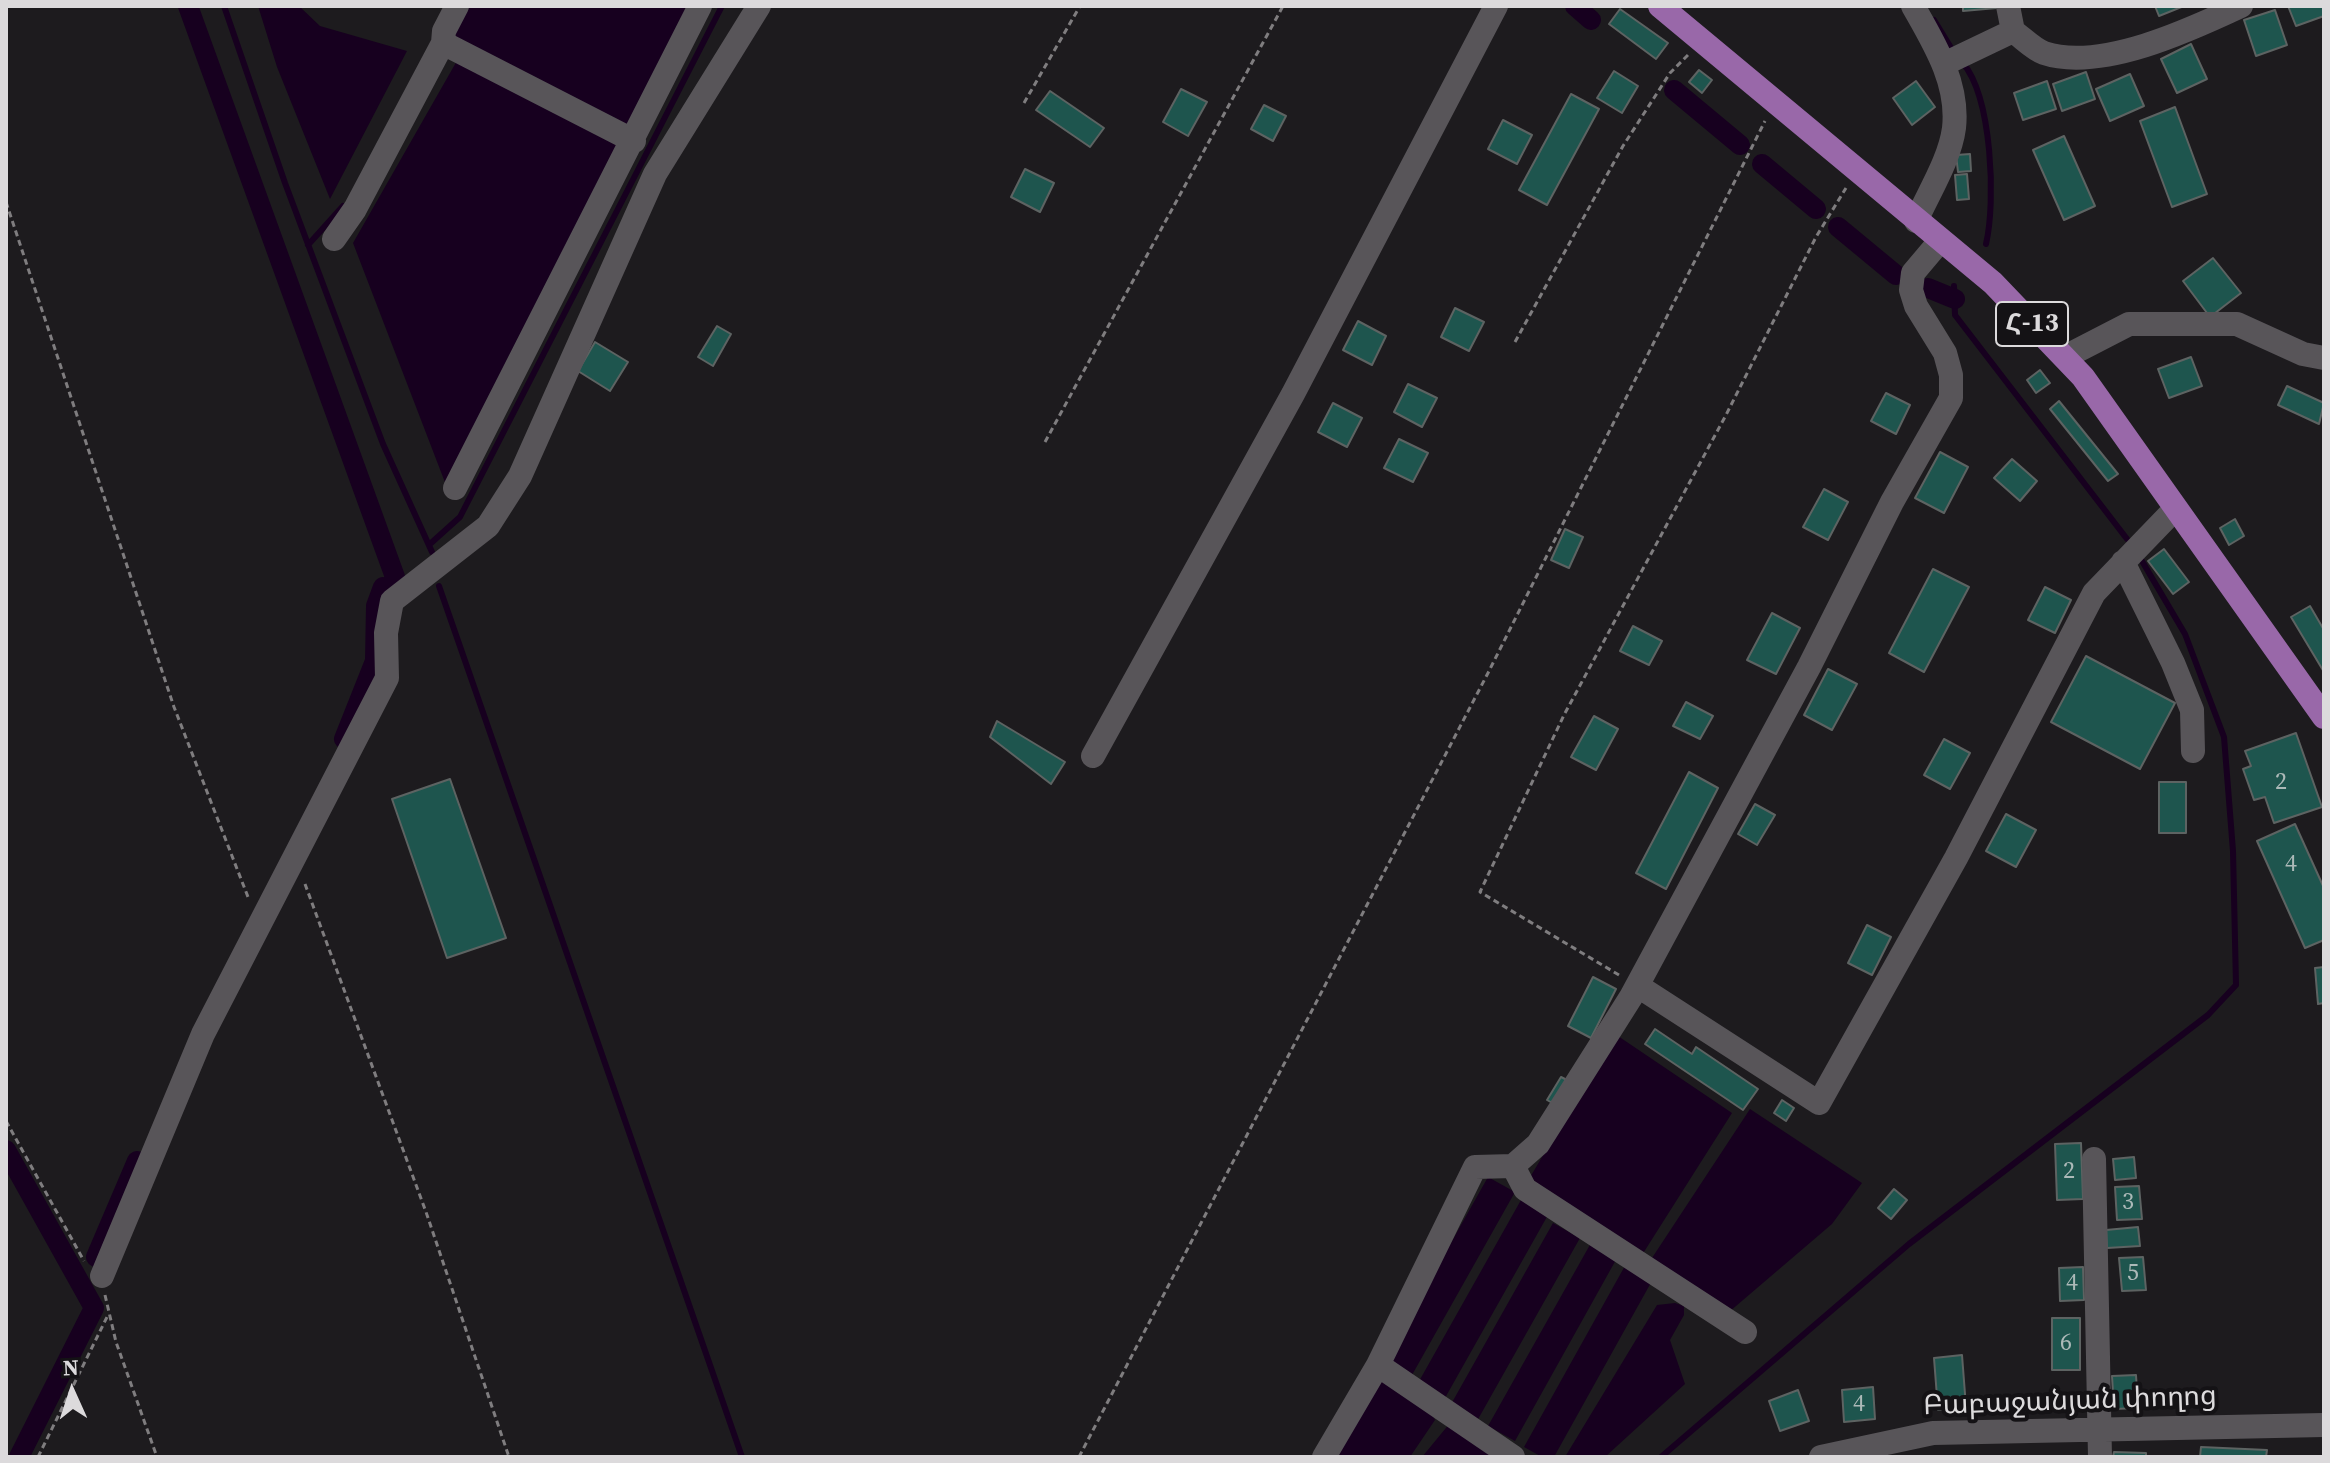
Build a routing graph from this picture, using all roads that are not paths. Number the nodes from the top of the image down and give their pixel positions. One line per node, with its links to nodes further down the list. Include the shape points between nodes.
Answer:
1 (457, 6): 10 (street)
2 (700, 6): 12 (street)
3 (759, 6): 27 (street, via 655,174 520,476 488,526 392,601 387,678 203,1034)
4 (1496, 6): 23 (street, via 1293,394)
5 (1660, 6): 13 (main road, Հ-13)
6 (1913, 6): 11 (street)
7 (2008, 6): 9 (street)
8 (2241, 6): 9 (street, via 2113,55 2071,58 2042,53)
9 (2013, 31): 11 (street)
10 (443, 43): 12 (street); 14 (street)
11 (1944, 64): 13 (street, via 1954,129)
12 (634, 141): 18 (street)
13 (1916, 221): 15 (main road, Հ-13)
14 (334, 239)
15 (1940, 241): 16 (main road, Հ-13, via 1993,283); 24 (street, via 1913,273 1911,290 1945,353 1951,398)
16 (2065, 357): 17 (street, via 2129,324 2237,324); 19 (main road, Հ-13)
17 (2324, 358)
18 (455, 488)
19 (2175, 509): 20 (street); 21 (main road, Հ-13)
20 (2123, 562): 22 (street, via 2192,710); 24 (street, via 2094,593 1956,858 1819,1103)
21 (2324, 715)
22 (2193, 751)
23 (1093, 756)
24 (1638, 986): 26 (street, via 1538,1144)
25 (2094, 1159): 31 (street)
26 (1513, 1166): 28 (street, via 1525,1189); 29 (street, via 1475,1167)
27 (102, 1276)
28 (1745, 1332)
29 (1378, 1365): 32 (street); 33 (street)
30 (2324, 1425): 31 (street, Բաբաջանյան փողոց)
31 (2102, 1429): 34 (street, Բաբաջանյան փողոց, via 1933,1433); 35 (street)
32 (1324, 1457)
33 (1513, 1457)
34 (1821, 1457)
35 (2100, 1457)

